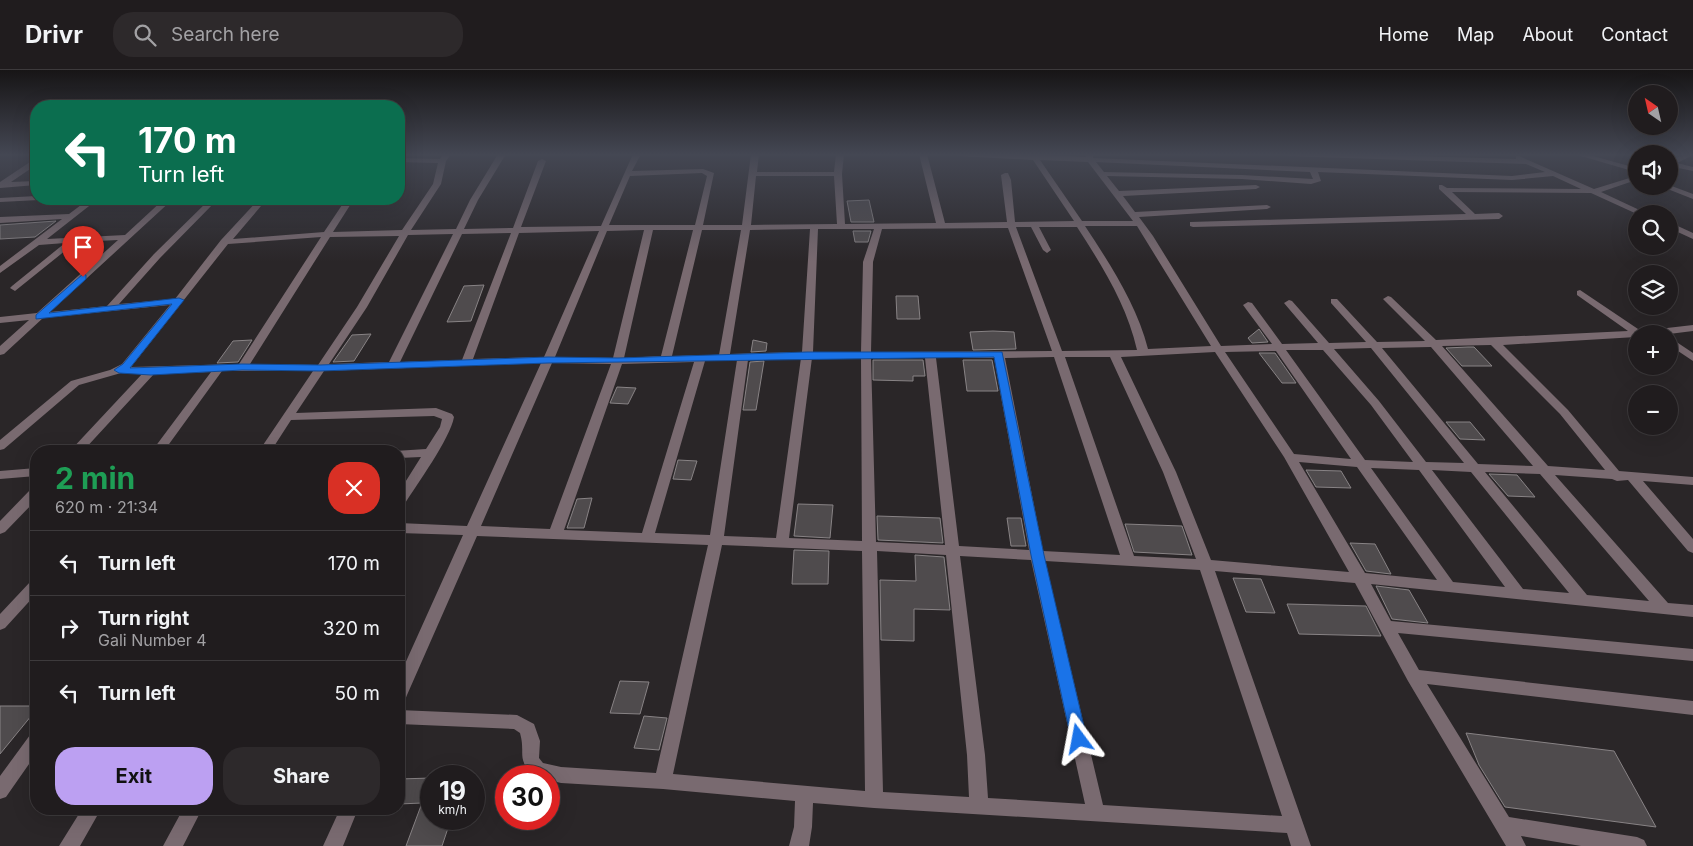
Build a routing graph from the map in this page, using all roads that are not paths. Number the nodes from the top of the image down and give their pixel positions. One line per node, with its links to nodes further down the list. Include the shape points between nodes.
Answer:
1 (433, 190): 48 (street)
2 (480, 190): 47 (street)
3 (531, 190): 46 (street)
4 (620, 190): 41 (street)
5 (706, 190): 43 (street)
6 (750, 190): 44 (street)
7 (839, 190): 40 (street)
8 (932, 190): 38 (street)
9 (1008, 190): 36 (street)
10 (1057, 190): 34 (street)
11 (1114, 190): 17 (street)
12 (1192, 190): 17 (street)
13 (1445, 190): 29 (street)
14 (1477, 190): 15 (street)
15 (1595, 191): 26 (street)
16 (1678, 191): 18 (street)
17 (1117, 194): 31 (street)
18 (1693, 197)
19 (30, 198): 20 (street)
20 (0, 200)
21 (86, 205): 28 (street)
22 (162, 205): 51 (street)
23 (208, 205): 66 (street)
24 (258, 205): 54 (street)
25 (346, 205): 49 (street)
26 (1628, 206)
27 (1268, 207): 31 (street)
28 (70, 216): 32 (street); 53 (street)
29 (1472, 216): 30 (street); 35 (street)
30 (1499, 216)
31 (1136, 219): 34 (street); 79 (street)
32 (0, 220)
33 (1034, 224): 34 (street); 36 (street); 55 (street)
34 (1080, 224): 81 (street, via 1127,306)
35 (1193, 224)
36 (1010, 225): 38 (street); 84 (street)
37 (879, 226): 38 (street); 40 (street); 87 (street, via 868,262)
38 (941, 226)
39 (814, 227): 40 (street); 44 (street); 86 (street)
40 (841, 227)
41 (605, 228): 42 (street); 46 (street); 92 (street)
42 (649, 228): 43 (street); 94 (street)
43 (697, 228): 44 (street); 93 (street)
44 (746, 228): 89 (street)
45 (1678, 229): 50 (street)
46 (515, 230): 47 (street); 95 (street)
47 (458, 231): 48 (street); 96 (street)
48 (407, 232): 49 (street); 99 (street, via 332,354)
49 (326, 234): 54 (street); 97 (street)
50 (1693, 236)
51 (127, 237): 52 (street); 67 (street)
52 (74, 240): 53 (street); 59 (street)
53 (37, 242): 56 (street)
54 (224, 242): 62 (street)
55 (1047, 250)
56 (16, 258): 57 (street); 58 (street)
57 (0, 259)
58 (0, 270)
59 (15, 288)
60 (1580, 293): 69 (street)
61 (1388, 299): 74 (street)
62 (179, 300): 66 (street); 100 (street, via 126,366)
63 (1334, 301): 75 (street)
64 (1289, 303): 77 (street)
65 (1248, 306): 76 (street)
66 (110, 308): 67 (street)
67 (39, 317): 68 (street); 80 (street)
68 (0, 320)
69 (1628, 328)
70 (1693, 328): 71 (street)
71 (1678, 330)
72 (1628, 335): 73 (street)
73 (1494, 342): 74 (street); 116 (street, via 1564,412)
74 (1434, 344): 75 (street); 113 (street)
75 (1374, 346): 77 (street); 112 (street)
76 (1280, 347): 77 (street); 79 (street); 110 (street)
77 (1328, 347): 111 (street)
78 (1678, 347): 90 (street)
79 (1218, 349): 81 (street); 109 (street)
80 (0, 352)
81 (1143, 352): 85 (street)
82 (930, 354): 83 (street); 87 (street); 130 (street)
83 (998, 354): 84 (street); 131 (street)
84 (1058, 354): 85 (street); 132 (street)
85 (1114, 354): 133 (street, via 1142,407)
86 (807, 355): 87 (street); 88 (street); 127 (street)
87 (866, 355): 128 (street)
88 (743, 357): 89 (street); 126 (street)
89 (724, 358): 91 (street)
90 (1693, 358)
91 (700, 359): 93 (street); 125 (street)
92 (548, 360): 94 (street); 95 (street); 123 (street)
93 (666, 360): 94 (street)
94 (618, 361): 124 (street)
95 (466, 363): 96 (street)
96 (393, 366): 99 (street)
97 (242, 367): 98 (street); 99 (street)
98 (218, 368): 101 (street); 104 (street)
99 (320, 368): 102 (street)
100 (119, 370): 101 (street); 106 (street, via 82,379)
101 (151, 372): 103 (street)
102 (290, 417): 105 (street); 107 (street, via 436,412 448,417 446,427)
103 (82, 445)
104 (162, 445)
105 (269, 445)
106 (0, 446)
107 (430, 453): 108 (street); 119 (street)
108 (405, 454)
109 (1290, 457): 110 (street); 134 (street)
110 (1362, 464): 111 (street); 135 (street)
111 (1423, 465): 112 (street); 137 (street)
112 (1473, 468): 113 (street); 138 (street)
113 (1545, 470): 116 (street); 139 (street)
114 (30, 472): 115 (street)
115 (0, 475)
116 (1617, 477): 117 (street)
117 (1633, 478): 118 (street); 129 (street)
118 (1693, 481)
119 (405, 485)
120 (30, 498): 122 (street)
121 (405, 528): 123 (street)
122 (0, 529)
123 (470, 532): 124 (street); 145 (street)
124 (555, 535): 125 (street)
125 (647, 538): 126 (street)
126 (716, 540): 127 (street); 149 (street)
127 (782, 542): 128 (street)
128 (870, 546): 130 (street); 152 (street)
129 (1693, 548)
130 (954, 550): 131 (street); 153 (street)
131 (1037, 555): 132 (street); 154 (street)
132 (1126, 560): 133 (street)
133 (1206, 565): 134 (street); 158 (street)
134 (1360, 578): 135 (street); 142 (street)
135 (1449, 586): 137 (street)
136 (30, 592): 141 (street)
137 (1518, 592): 138 (street)
138 (1584, 600): 139 (street)
139 (1663, 607): 140 (street)
140 (1693, 610)
141 (0, 624)
142 (1387, 626): 143 (street); 144 (street)
143 (1693, 655)
144 (1414, 676): 146 (street); 159 (street)
145 (405, 681)
146 (1693, 708)
147 (405, 718): 149 (street, via 517,722 528,729 530,760 538,770 561,775)
148 (30, 755): 150 (street)
149 (663, 781): 151 (street)
150 (0, 791)
151 (804, 794): 152 (street); 163 (street)
152 (874, 800): 153 (street)
153 (979, 806): 154 (street)
154 (1096, 813): 158 (street)
155 (88, 815): 160 (street)
156 (191, 815): 161 (street)
157 (346, 815): 162 (street)
158 (1294, 824): 164 (street)
159 (1504, 825): 165 (street); 166 (street)
160 (69, 846)
161 (173, 846)
162 (333, 846)
163 (799, 846)
164 (1301, 846)
165 (1516, 846)
166 (1637, 846)

